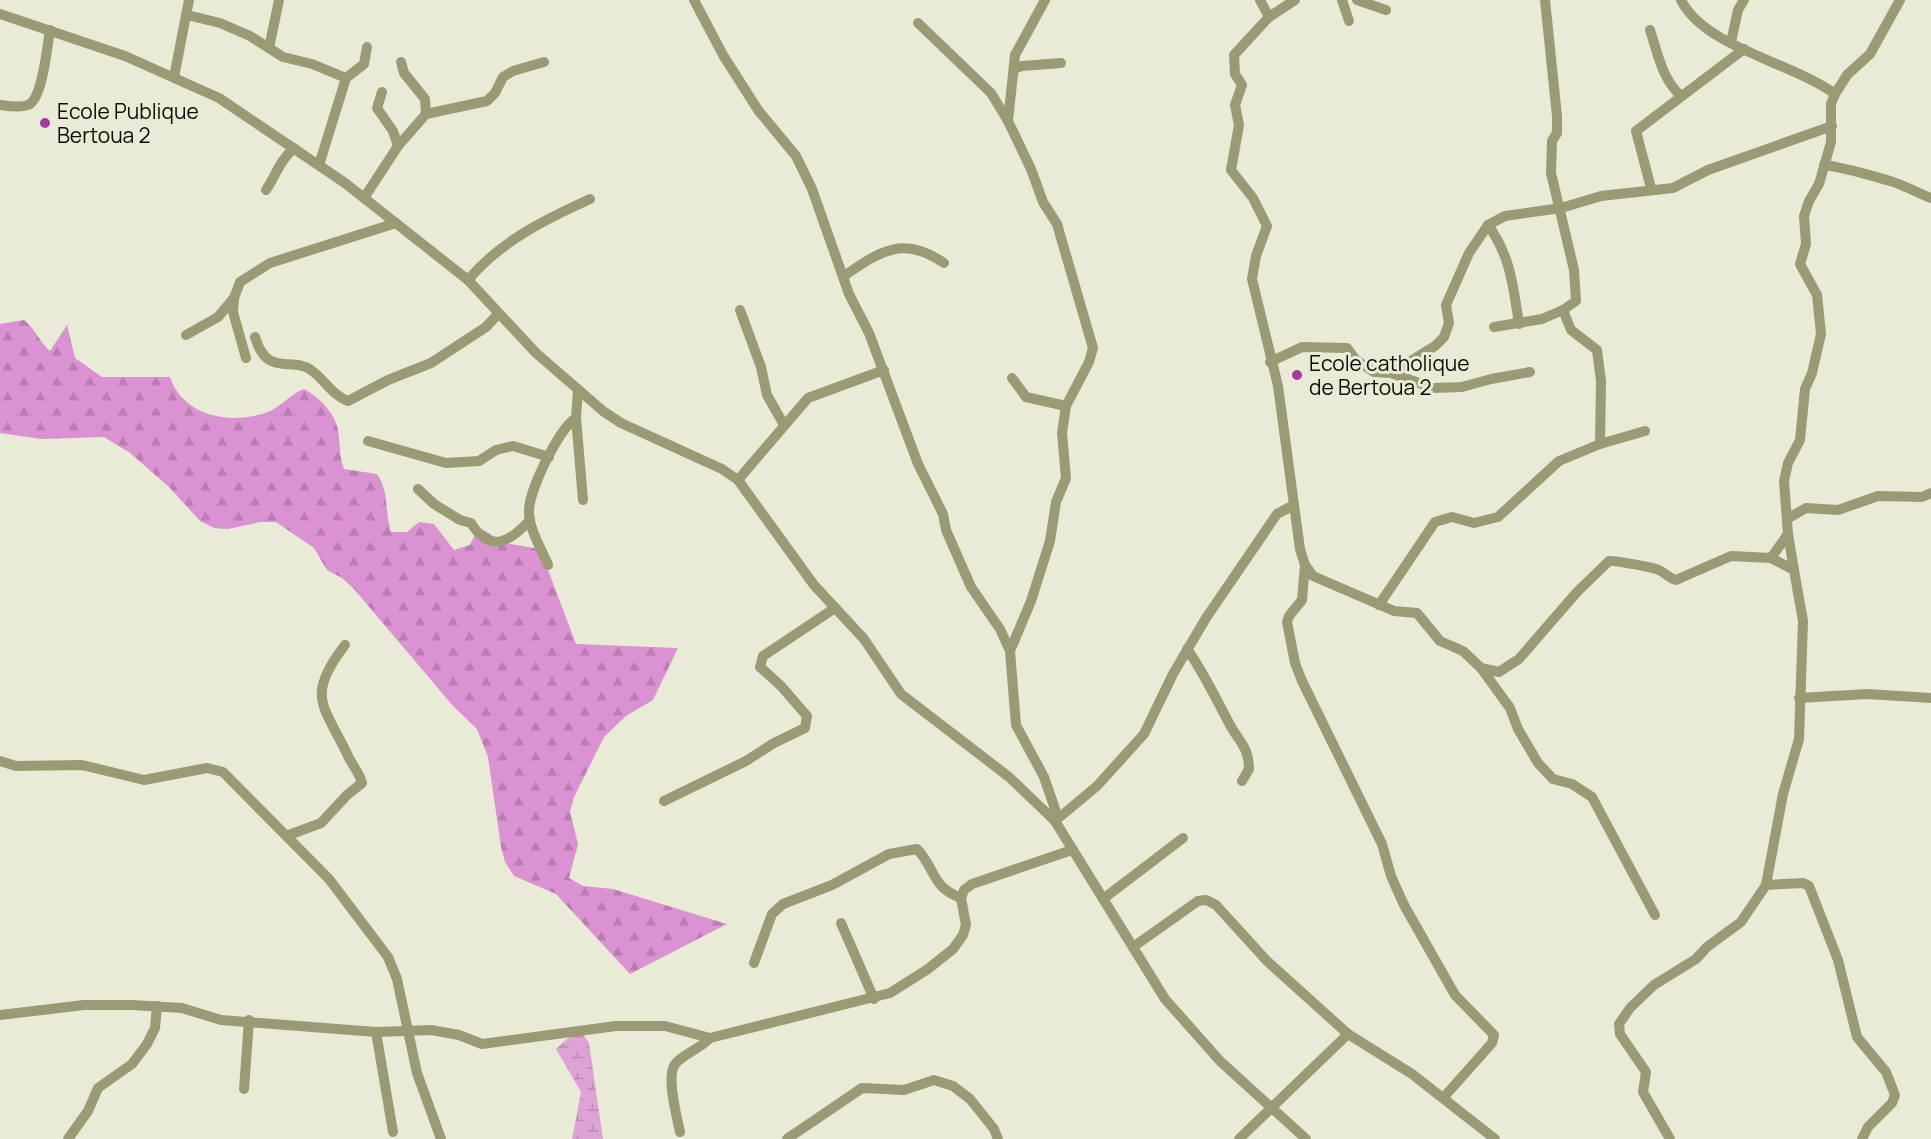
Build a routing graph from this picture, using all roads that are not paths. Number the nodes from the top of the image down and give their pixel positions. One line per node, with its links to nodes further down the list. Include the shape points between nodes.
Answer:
1 (189, 0): 15 (street)
2 (279, 0): 23 (street)
3 (693, 0): 51 (street, via 758,110 796,156)
4 (1045, 0): 28 (street, via 1015,55)
5 (1260, 0): 16 (street)
6 (1295, 0): 16 (street)
7 (1342, 0): 17 (street)
8 (1357, 0): 13 (street)
9 (1545, 0): 47 (street, via 1557,116 1551,173)
10 (1682, 0): 21 (street, via 1703,26)
11 (1744, 0): 21 (street)
12 (1900, 0): 32 (street, via 1870,54 1847,75)
13 (1386, 10)
14 (0, 14): 19 (street)
15 (187, 15): 23 (street, via 220,23); 29 (street)
16 (1269, 17): 62 (street, via 1234,55 1235,74 1242,85 1236,98 1238,132 1230,164 1267,226 1252,279)
17 (1349, 21)
18 (918, 23): 36 (street, via 991,93)
19 (50, 30): 29 (street); 34 (street, via 34,101 27,106)
20 (1650, 30): 33 (street, via 1663,70 1671,87)
21 (1731, 42): 24 (street)
22 (367, 47): 30 (street, via 364,64)
23 (269, 48): 30 (street)
24 (1744, 49): 32 (street, via 1821,83); 33 (street)
25 (401, 62): 35 (street, via 404,73 424,99)
26 (544, 62): 35 (street, via 503,77 486,101)
27 (1060, 63): 28 (street)
28 (1014, 69): 36 (street)
29 (174, 77): 39 (street, via 219,98)
30 (346, 78): 40 (street)
31 (382, 92): 38 (street, via 377,108)
32 (1835, 94): 37 (street)
33 (1681, 96): 42 (street, via 1636,130)
34 (0, 105)
35 (426, 114): 38 (street)
36 (1008, 121): 68 (street, via 1057,224 1093,348)
37 (1832, 126): 41 (street); 42 (street, via 1708,170 1673,188)
38 (398, 146): 44 (street)
39 (294, 147): 40 (street); 43 (street, via 278,165)
40 (319, 165): 44 (street)
41 (1824, 165): 45 (street, via 1892,181); 80 (street, via 1820,184 1804,216 1806,244 1800,264 1817,296 1821,334 1805,389 1800,440 1784,481)
42 (1651, 188): 47 (street, via 1601,195)
43 (266, 190)
44 (364, 198): 48 (street)
45 (1931, 198)
46 (590, 199): 52 (street, via 543,220 510,241 485,259)
47 (1561, 208): 49 (street, via 1505,216); 55 (street, via 1576,301)
48 (396, 223): 52 (street); 53 (street, via 270,263 240,282)
49 (1488, 225): 57 (street, via 1503,246); 65 (street, via 1469,254 1446,305 1449,323 1444,337)
50 (944, 263): 51 (street, via 926,250 912,247 870,258)
51 (844, 276): 63 (street)
52 (468, 280): 56 (street)
53 (234, 298): 59 (street, via 218,317); 61 (street, via 233,312)
54 (740, 310): 70 (street, via 762,367 767,395)
55 (1563, 310): 57 (street); 73 (street, via 1571,330 1597,350 1601,381)
56 (498, 314): 60 (street, via 486,327 431,363 348,400 304,366 272,362 261,352); 67 (street)
57 (1519, 324): 58 (street)
58 (1494, 327)
59 (186, 335)
60 (255, 337)
61 (246, 358)
62 (1270, 363): 65 (street, via 1302,347 1347,348 1374,372); 79 (street, via 1278,386)
63 (884, 370): 70 (street, via 808,398); 91 (street, via 918,464 944,514 946,530 964,572)
64 (1530, 372): 65 (street, via 1462,387 1433,388)
65 (1391, 373)
66 (1012, 378): 68 (street, via 1026,397)
67 (578, 389): 69 (street); 75 (street, via 621,423)
68 (1066, 406): 91 (street, via 1062,433 1066,478 1056,502 1050,541 1031,601)
69 (576, 418): 74 (street, via 567,423); 78 (street)
70 (784, 425): 75 (street)
71 (1645, 431): 73 (street)
72 (368, 441): 74 (street, via 446,463 479,461 496,450 513,446)
73 (1600, 444): 87 (street, via 1559,461 1498,517 1474,523 1452,516 1435,522)
74 (549, 457): 81 (street, via 535,485 528,509)
75 (738, 480): 88 (street, via 814,585)
76 (418, 489): 81 (street, via 434,504 471,523 478,536 488,540 511,539)
77 (1931, 493): 80 (street, via 1922,497 1878,496 1838,510 1806,508)
78 (583, 500)
79 (1294, 505): 85 (street, via 1299,549); 90 (street, via 1277,514)
80 (1787, 519): 82 (street)
81 (530, 520): 84 (street)
82 (1788, 534): 83 (street); 86 (street)
83 (1771, 558): 86 (street); 92 (street, via 1731,556 1676,580 1657,569 1609,561 1519,659 1499,672)
84 (548, 565)
85 (1305, 565): 87 (street, via 1318,580); 118 (street, via 1302,600 1287,622 1294,663 1382,844 1404,905 1455,995 1494,1035 1492,1043)
86 (1794, 570): 93 (street, via 1803,621)
87 (1379, 605): 92 (street, via 1417,613 1440,641 1462,651)
88 (836, 608): 97 (street, via 760,661 760,667 807,716 805,728); 98 (street, via 864,639 901,694 1009,777)
89 (345, 645): 99 (street, via 326,670 321,693 324,709 362,783 321,823)
90 (1187, 649): 96 (street, via 1233,731 1244,743 1249,769); 98 (street, via 1144,734 1097,786)
91 (1010, 651): 98 (street, via 1016,725 1044,777)
92 (1481, 668): 105 (street, via 1510,708 1534,758 1553,779 1572,784 1592,797)
93 (1799, 698): 94 (street, via 1867,694); 102 (street, via 1798,744 1783,794)
94 (1931, 698)
95 (0, 761): 99 (street, via 16,766 82,765 144,780 216,769)
96 (1242, 781)
97 (664, 801)
98 (1055, 821): 101 (street)
99 (289, 835): 114 (street, via 335,886 388,957 397,979)
100 (1183, 838): 104 (street)
101 (1072, 850): 103 (street, via 972,884); 104 (street)
102 (1766, 885): 129 (street, via 1742,922 1691,963 1654,985 1619,1024 1620,1034 1646,1072 1643,1092); 130 (street, via 1809,886 1838,960 1857,1037 1892,1082 1892,1103 1868,1127)
103 (961, 898): 108 (street, via 939,885 917,849 889,854 832,885 783,904 772,914); 109 (street, via 966,925 953,949 928,969)
104 (1103, 898): 107 (street)
105 (1655, 915)
106 (841, 923): 109 (street)
107 (1133, 947): 115 (street, via 1198,901 1216,904 1267,960); 119 (street, via 1188,1028)
108 (754, 963)
109 (874, 999): 116 (street)
110 (157, 1006): 111 (street, via 84,1005); 112 (street, via 182,1008 221,1020); 122 (street, via 147,1044 132,1064 98,1088 88,1111)
111 (0, 1015)
112 (249, 1020): 113 (street); 117 (street)
113 (376, 1032): 114 (street); 120 (street)
114 (407, 1032): 116 (street, via 431,1030 482,1044 616,1026 665,1026); 123 (street)
115 (1348, 1034): 118 (street); 119 (street)
116 (710, 1038): 121 (street, via 675,1063 670,1072)
117 (244, 1089)
118 (1444, 1097): 128 (street)
119 (1272, 1107): 126 (street); 127 (street)
120 (393, 1132)
121 (680, 1132)
122 (68, 1139)
123 (441, 1139)
124 (787, 1139): 125 (street, via 862,1088 904,1090 934,1080 953,1086 970,1099)
125 (998, 1139)
126 (1239, 1139)
127 (1305, 1139)
128 (1495, 1139)
129 (1670, 1139)
130 (1862, 1139)

